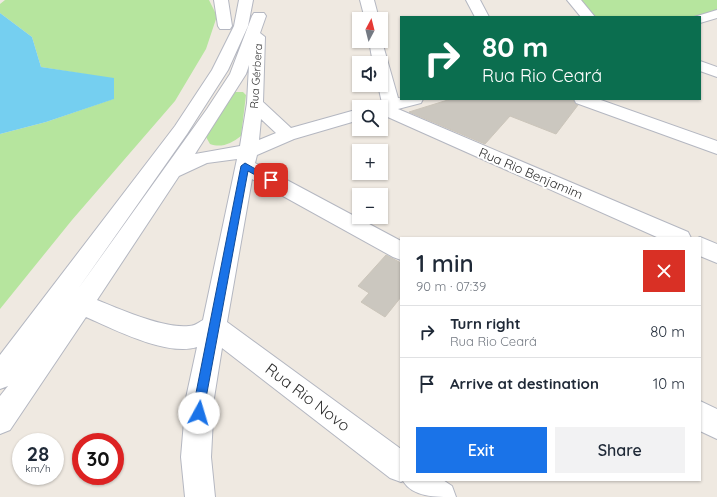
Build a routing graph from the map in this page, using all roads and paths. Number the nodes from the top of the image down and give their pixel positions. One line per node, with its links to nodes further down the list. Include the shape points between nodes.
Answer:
1 (222, 0): 11 (street)
2 (368, 0): 6 (street)
3 (473, 0): 8 (street)
4 (574, 0): 9 (street)
5 (256, 5): 18 (street, Rua Gérbera); 25 (street, via 238,74); 32 (street, via 241,26 220,70 181,130)
6 (371, 12)
7 (717, 14): 10 (street)
8 (481, 16)
9 (587, 16)
10 (701, 19)
11 (225, 26)
12 (377, 48): 15 (street)
13 (701, 66): 14 (street)
14 (717, 72)
15 (383, 100)
16 (411, 100): 19 (street)
17 (585, 100): 23 (street)
18 (255, 103): 22 (street); 24 (street, Rua Gérbera)
19 (388, 106)
20 (388, 109): 26 (street, Rua Rio Benjamim)
21 (352, 116): 22 (street)
22 (288, 135): 24 (street)
23 (717, 148)
24 (246, 158): 25 (street, via 202,157); 28 (street); 31 (street, Rua Gérbera)
25 (172, 173): 30 (street)
26 (678, 237)
27 (701, 246): 29 (street)
28 (400, 250)
29 (717, 254)
30 (82, 304): 31 (street, via 164,335 188,338); 34 (street)
31 (214, 327): 36 (street, Rua Rio Novo); 38 (street, Rua Gérbera, via 200,398 196,457)
32 (0, 376)
33 (701, 416): 35 (street)
34 (0, 420)
35 (717, 425)
36 (400, 466)
37 (419, 481): 39 (street)
38 (200, 497)
39 (441, 497)

